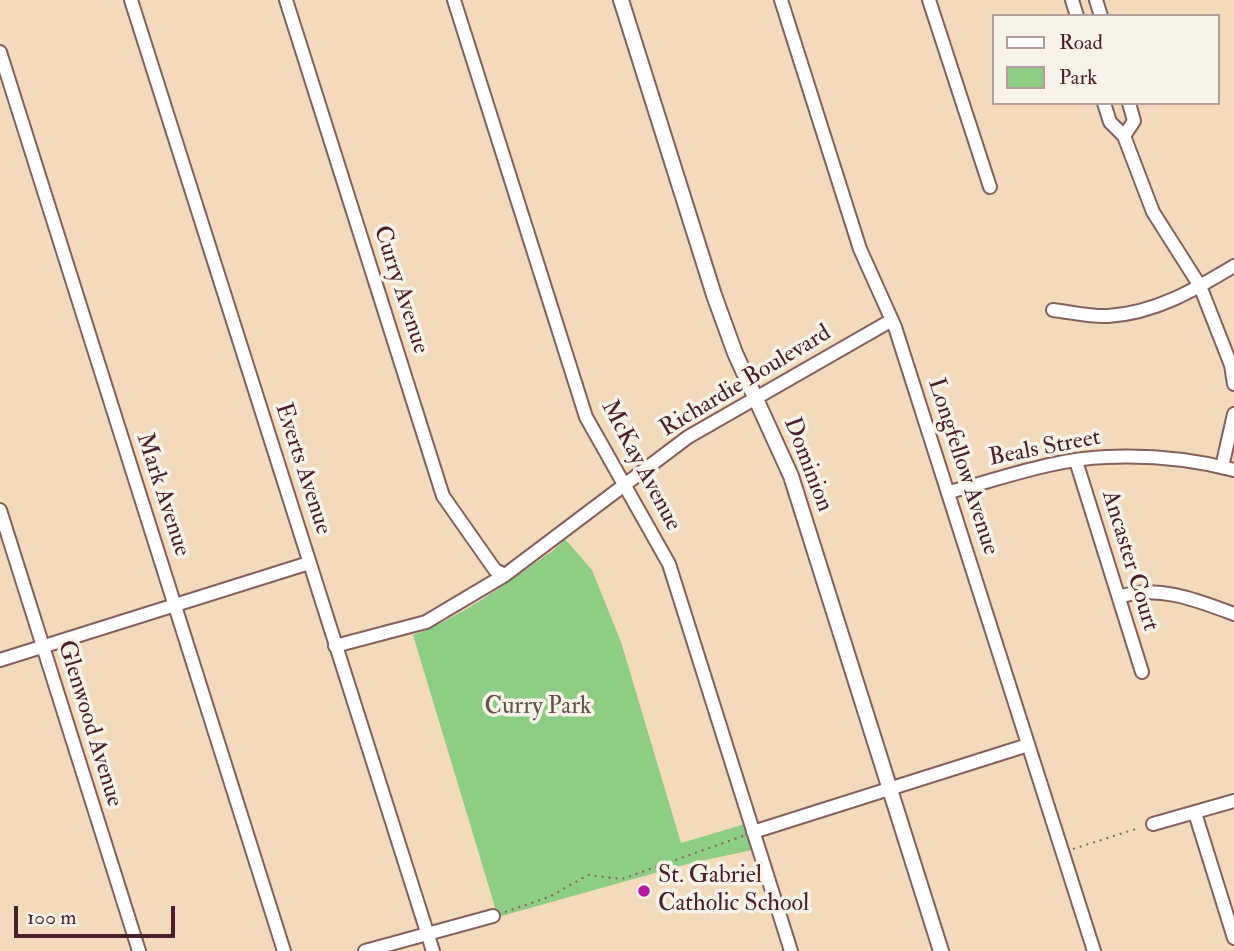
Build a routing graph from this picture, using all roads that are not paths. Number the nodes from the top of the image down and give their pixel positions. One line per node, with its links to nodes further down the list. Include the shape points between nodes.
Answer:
1 (131, 0): 24 (street, Everts Avenue)
2 (286, 0): 25 (street, Curry Avenue, via 443,496 495,569)
3 (454, 0): 21 (street, McKay Avenue, via 586,417)
4 (621, 0): 17 (street, Dominion, via 714,295)
5 (781, 0): 15 (street, Longfellow Avenue, via 860,249)
6 (929, 0): 11 (street)
7 (0, 52): 27 (street, Mark Avenue)
8 (1105, 105): 10 (street, via 1110,122)
9 (1130, 105): 10 (street, via 1134,121)
10 (1124, 136): 13 (street, via 1153,212)
11 (990, 187)
12 (1234, 266): 13 (street)
13 (1200, 286): 14 (street, via 1149,309 1107,316); 16 (street)
14 (1054, 310)
15 (892, 320): 17 (street, Richardie Boulevard); 22 (street, Longfellow Avenue)
16 (1234, 384)
17 (755, 399): 21 (street, Richardie Boulevard, via 688,437); 34 (street, Dominion, via 791,476)
18 (1234, 415): 20 (street)
19 (1076, 461): 20 (street, Beals Street, via 1176,458); 22 (street, Beals Street); 26 (street, Ancaster Court)
20 (1228, 469)
21 (624, 485): 25 (street, Richardie Boulevard); 38 (street, McKay Avenue, via 669,564)
22 (949, 492): 33 (street, Longfellow Avenue)
23 (0, 510): 30 (street, Glenwood Avenue)
24 (309, 563): 27 (street); 29 (street, Everts Avenue)
25 (505, 575): 29 (street, Richardie Boulevard, via 426,622)
26 (1119, 597): 28 (street, via 1169,593); 32 (street, Ancaster Court)
27 (175, 606): 30 (street); 43 (street, Mark Avenue)
28 (1234, 614)
29 (335, 646): 40 (street, Everts Avenue)
30 (43, 647): 31 (street); 42 (street, Glenwood Avenue)
31 (0, 660)
32 (1142, 672)
33 (1028, 746): 34 (street); 48 (street, Longfellow Avenue)
34 (890, 789): 38 (street); 47 (street, Dominion)
35 (1234, 801): 36 (street)
36 (1195, 813): 37 (street); 41 (street)
37 (1153, 824)
38 (749, 834): 46 (street, McKay Avenue)
39 (496, 915): 40 (street)
40 (427, 934): 44 (street); 45 (street, Everts Avenue)
41 (1234, 938)
42 (139, 951)
43 (284, 951)
44 (365, 951)
45 (433, 951)
46 (791, 951)
47 (941, 951)
48 (1094, 951)

